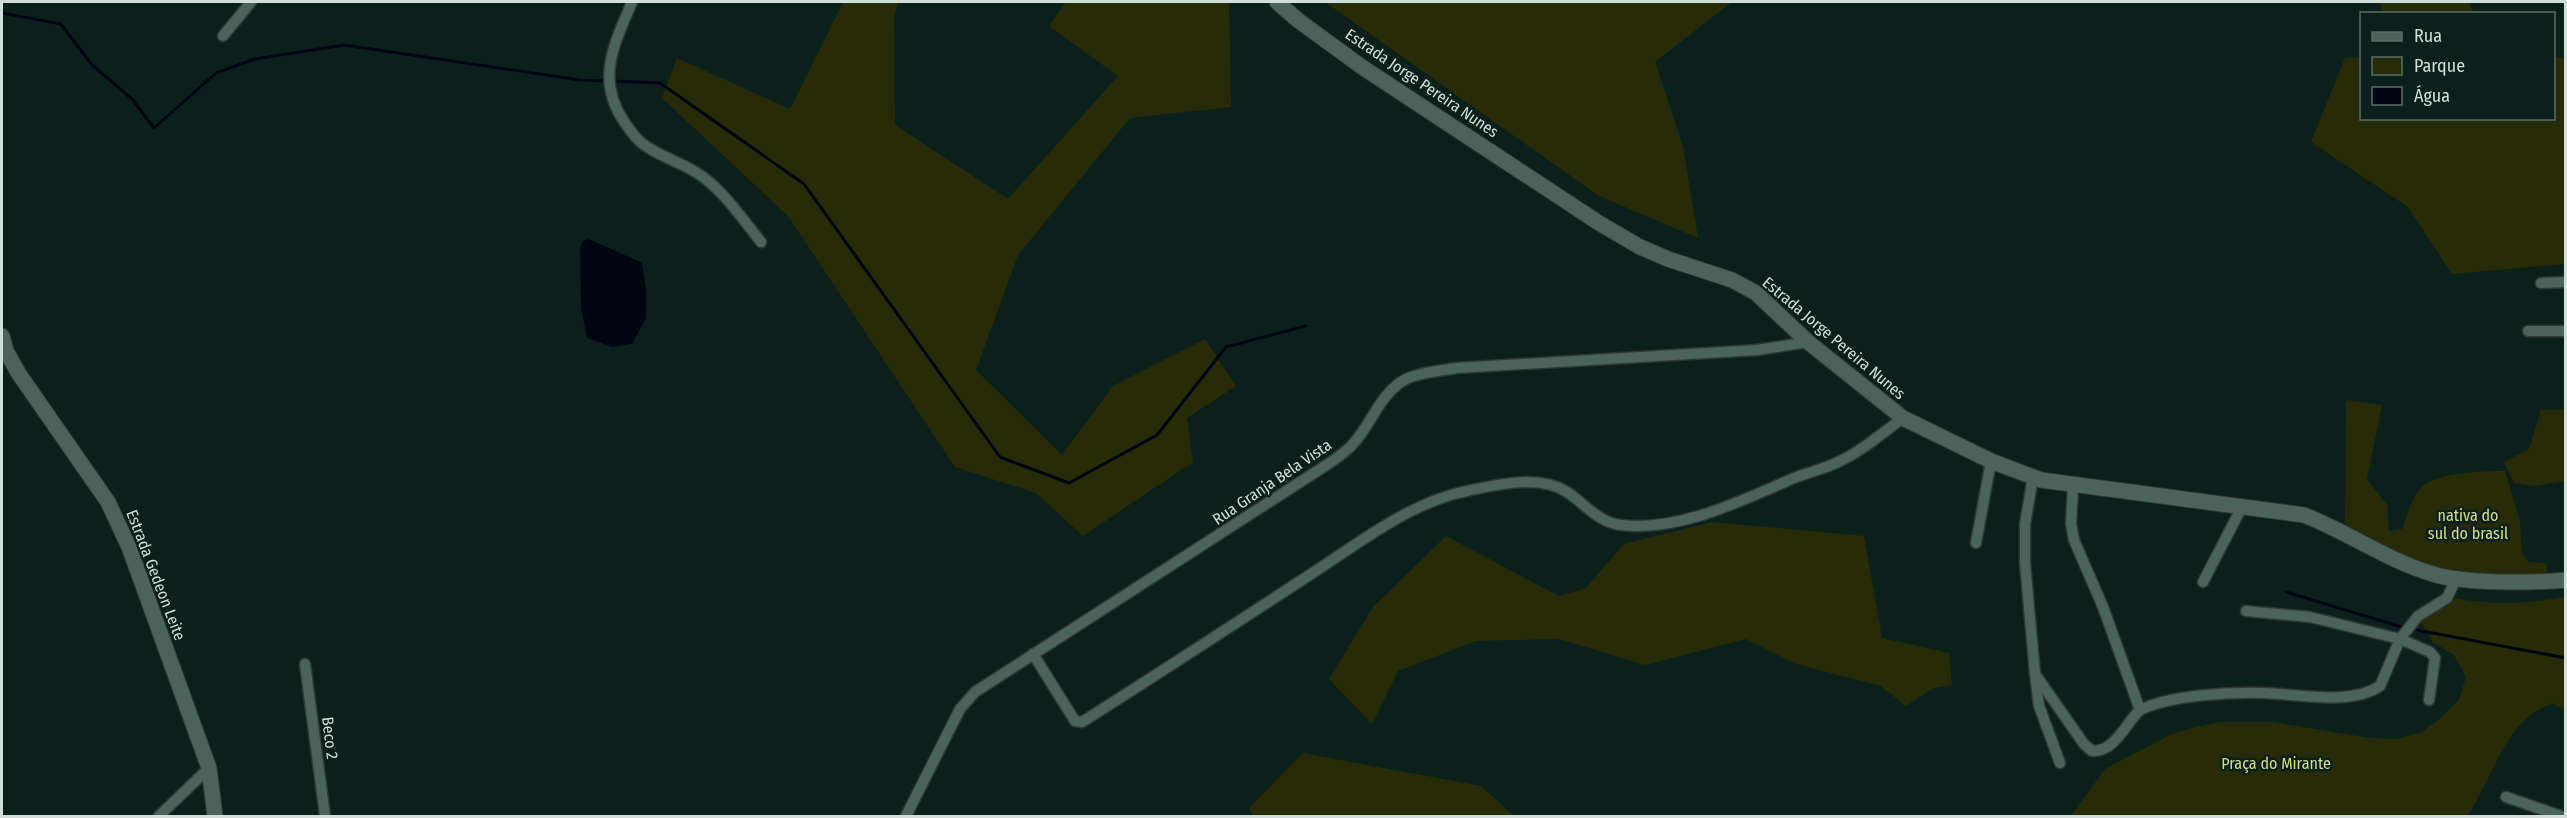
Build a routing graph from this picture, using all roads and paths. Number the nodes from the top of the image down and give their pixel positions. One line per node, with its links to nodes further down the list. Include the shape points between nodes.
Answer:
1 (251, 2): 4 (street)
2 (632, 2): 5 (street, via 617,37 608,76 611,99 643,144 705,178)
3 (1277, 2): 11 (street, Estrada Jorge Pereira Nunes, via 1362,67 1599,223 1640,247 1732,280 1756,293)
4 (223, 36)
5 (761, 242)
6 (2565, 282): 7 (street)
7 (2541, 283)
8 (2528, 331): 9 (street)
9 (2565, 331)
10 (2, 336): 29 (street, Estrada Gedeon Leite, via 19,375 108,502 129,547)
11 (1808, 342): 12 (street, Estrada Jorge Pereira Nunes); 23 (street, Rua Granja Bela Vista, via 1757,350 1456,368 1407,379 1394,387 1354,443 1336,458)
12 (1904, 418): 13 (street, Estrada Jorge Pereira Nunes); 23 (street, via 1839,462 1725,508 1671,522 1621,525 1603,521 1568,493 1545,484 1509,484 1424,504 1082,722 1075,721)
13 (1991, 461): 14 (street, Estrada Jorge Pereira Nunes); 17 (street)
14 (2033, 477): 15 (street, Estrada Jorge Pereira Nunes); 25 (street, via 2025,524 2025,563)
15 (2073, 486): 16 (street, Estrada Jorge Pereira Nunes); 27 (street, via 2073,540)
16 (2242, 507): 18 (street, Estrada Jorge Pereira Nunes, via 2304,515 2432,574); 20 (street)
17 (1976, 543)
18 (2456, 579): 19 (street, Estrada Jorge Pereira Nunes); 22 (street, via 2447,598 2418,616)
19 (2565, 580)
20 (2203, 582)
21 (2246, 611): 22 (street, via 2310,617)
22 (2400, 639): 26 (street, via 2435,658); 27 (street, via 2380,686 2371,693 2321,697 2261,693 2209,696 2173,700)
23 (1033, 654): 34 (street, Rua Granja Bela Vista, via 965,701)
24 (305, 664): 33 (street, Beco 2)
25 (2035, 675): 27 (street, via 2092,751 2101,752 2110,746); 28 (street, via 2039,706)
26 (2429, 700)
27 (2140, 710)
28 (2060, 764)
29 (208, 768): 31 (street); 32 (street, Estrada Gedeon Leite)
30 (2506, 796): 35 (street)
31 (159, 816)
32 (215, 816)
33 (325, 816)
34 (906, 816)
35 (2562, 816)

